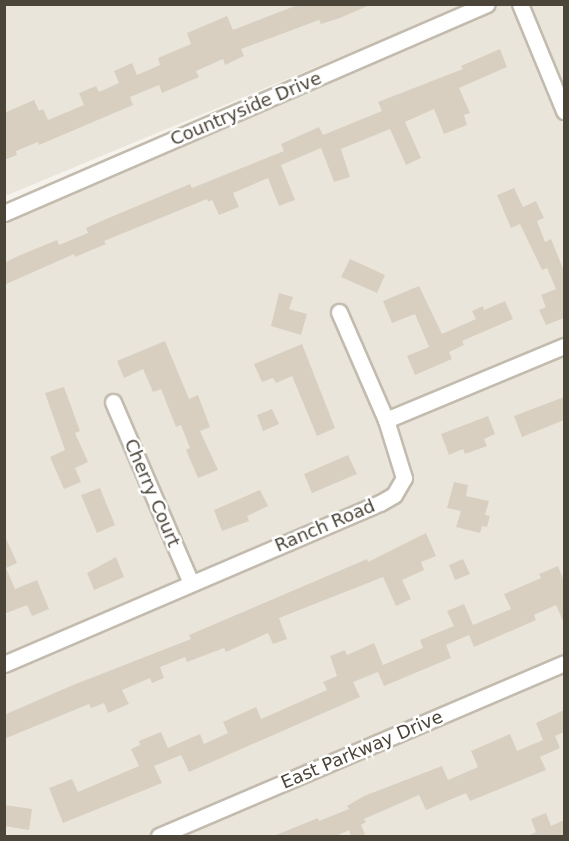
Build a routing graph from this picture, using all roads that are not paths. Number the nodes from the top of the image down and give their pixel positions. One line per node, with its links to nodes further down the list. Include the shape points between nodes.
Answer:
1 (487, 4): 4 (street, Countryside Drive)
2 (520, 4): 3 (street)
3 (564, 111)
4 (4, 213)
5 (339, 312): 8 (street, Ranch Road)
6 (564, 346): 8 (street)
7 (113, 402): 9 (street, Cherry Court)
8 (386, 420): 9 (street, Ranch Road, via 404,478 394,495)
9 (191, 583): 11 (street, Ranch Road)
10 (564, 663): 12 (street, East Parkway Drive)
11 (4, 664)
12 (159, 837)

